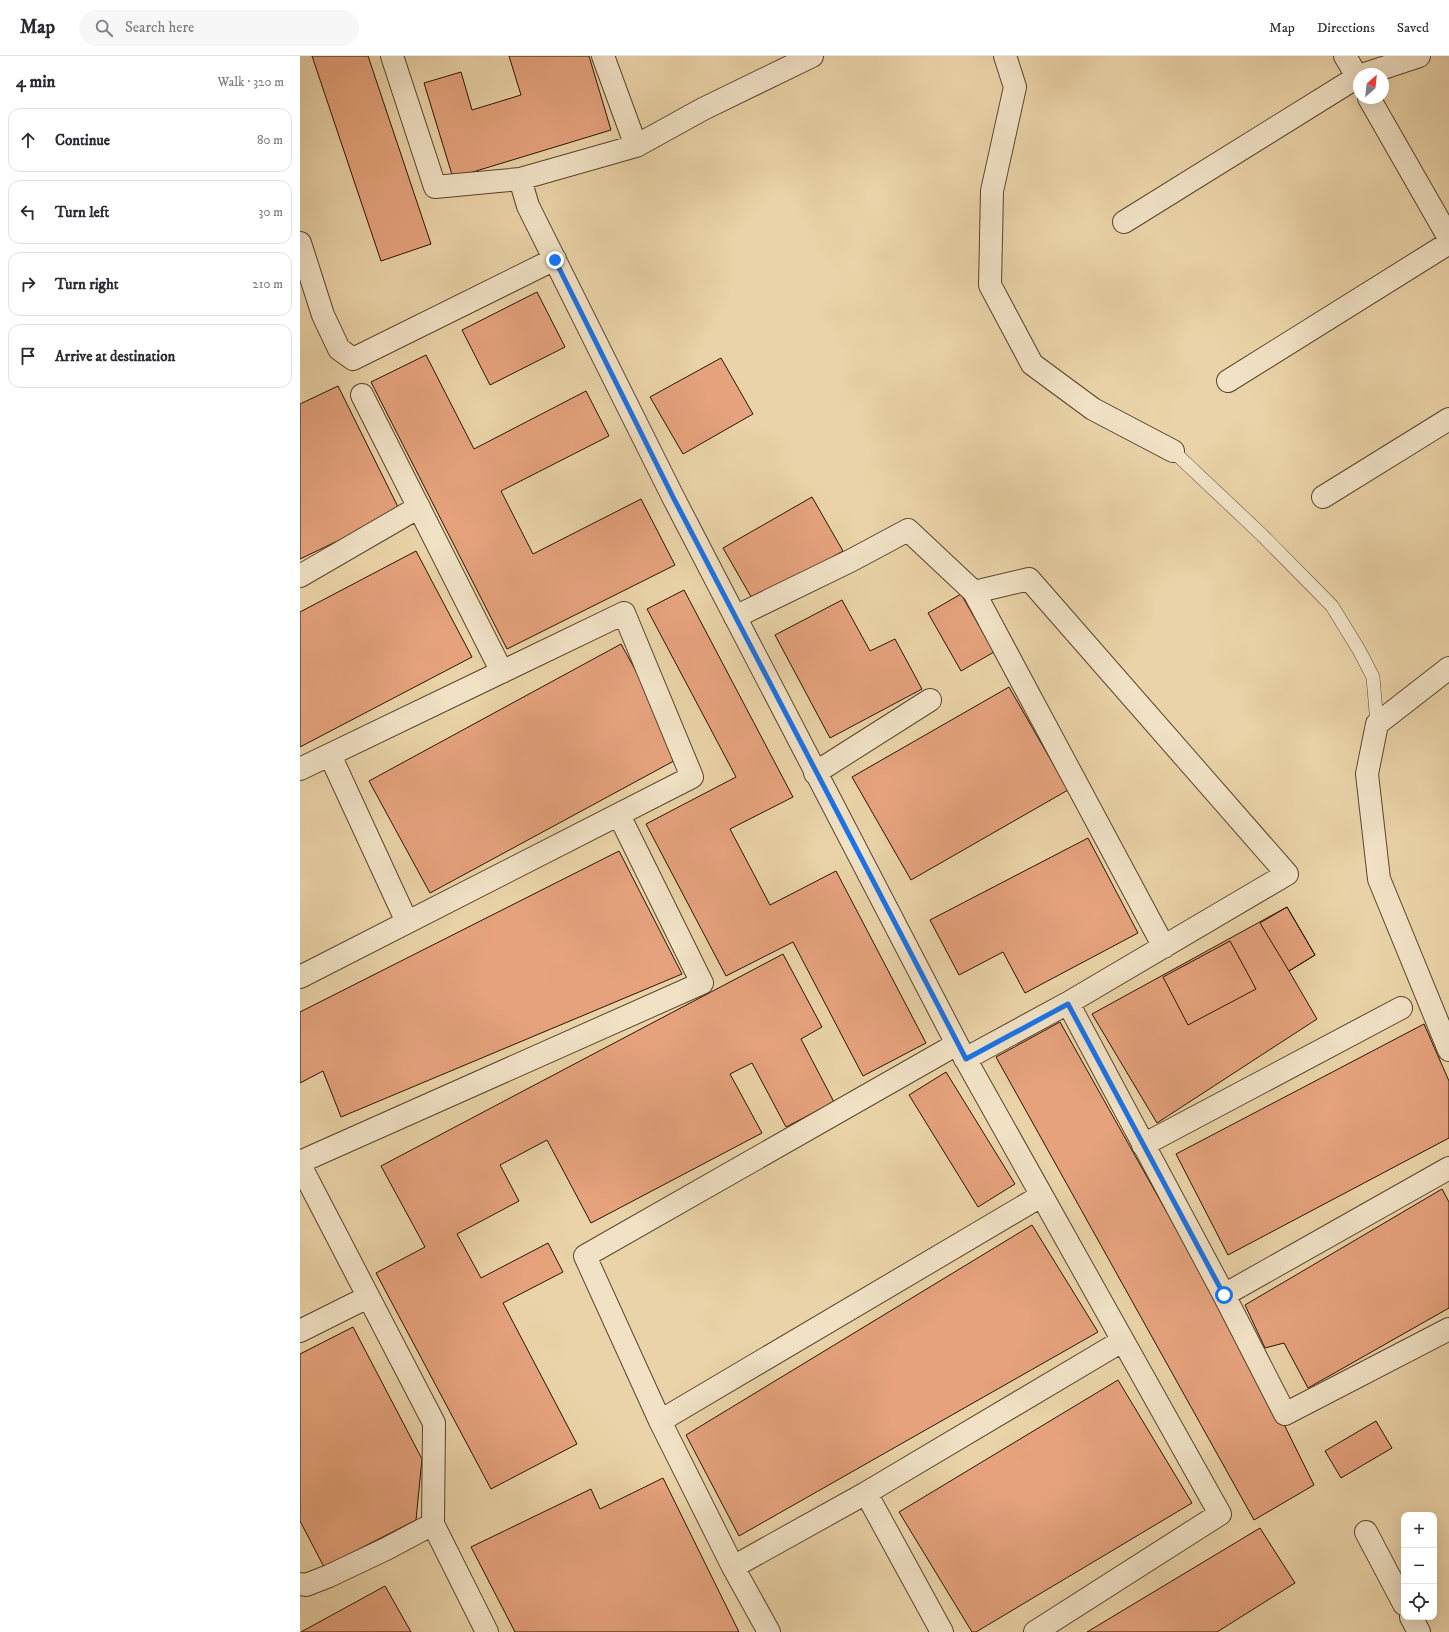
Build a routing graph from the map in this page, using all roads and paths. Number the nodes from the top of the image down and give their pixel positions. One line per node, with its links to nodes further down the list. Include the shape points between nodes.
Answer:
1 (392, 56): 12 (street, via 435,187)
2 (603, 56): 11 (street)
3 (812, 56): 11 (street, via 704,108)
4 (1005, 56): 21 (street, via 1015,87 992,191 990,285 1032,364 1092,409)
5 (1345, 56): 7 (street)
6 (1419, 56): 8 (street)
7 (1354, 68)
8 (1385, 68)
9 (1353, 81): 13 (street)
10 (1372, 104): 14 (street)
11 (636, 146): 12 (street)
12 (520, 178): 17 (street, via 528,206)
13 (1124, 222)
14 (1449, 238)
15 (1449, 242): 18 (street)
16 (300, 243): 17 (street, via 323,315 339,349 353,359)
17 (555, 260): 26 (street)
18 (1228, 381)
19 (362, 395): 23 (street)
20 (1449, 419): 22 (street)
21 (1173, 451): 30 (lane, via 1332,606 1373,676)
22 (1323, 497)
23 (419, 506): 24 (street); 28 (street)
24 (300, 576)
25 (974, 592): 26 (street, via 908,530); 36 (street); 36 (street, via 1029,579 1287,874)
26 (735, 617): 33 (street)
27 (1449, 668): 30 (street)
28 (502, 672): 31 (street); 34 (street, via 624,613 692,777)
29 (930, 700): 33 (street)
30 (1377, 724): 40 (street, via 1367,774 1379,879)
31 (330, 755): 32 (street); 35 (street)
32 (300, 769)
33 (815, 773): 41 (street)
34 (618, 815): 35 (street); 43 (street, via 702,983)
35 (407, 922): 37 (street)
36 (1164, 946): 38 (street)
37 (300, 977)
38 (1068, 1004): 41 (street); 42 (street)
39 (1401, 1008): 42 (street)
40 (1449, 1050)
41 (961, 1051): 45 (street); 51 (street, via 585,1256)
42 (1143, 1145): 46 (street)
43 (300, 1163): 47 (street)
44 (1449, 1168): 46 (street)
45 (1041, 1196): 50 (street); 51 (street)
46 (1224, 1295): 48 (street, via 1285,1414)
47 (368, 1297): 49 (street); 53 (street, via 434,1423)
48 (1449, 1329)
49 (300, 1331)
50 (1122, 1341): 52 (street); 62 (street, via 1220,1514)
51 (660, 1421): 55 (street)
52 (866, 1493): 55 (street); 61 (street)
53 (433, 1524): 56 (street, via 329,1576); 59 (street)
54 (1366, 1532): 57 (street)
55 (733, 1567): 60 (street)
56 (300, 1584)
57 (1401, 1598)
58 (1413, 1620): 63 (street)
59 (487, 1632)
60 (769, 1632)
61 (942, 1632)
62 (1035, 1632)
63 (1419, 1632)

